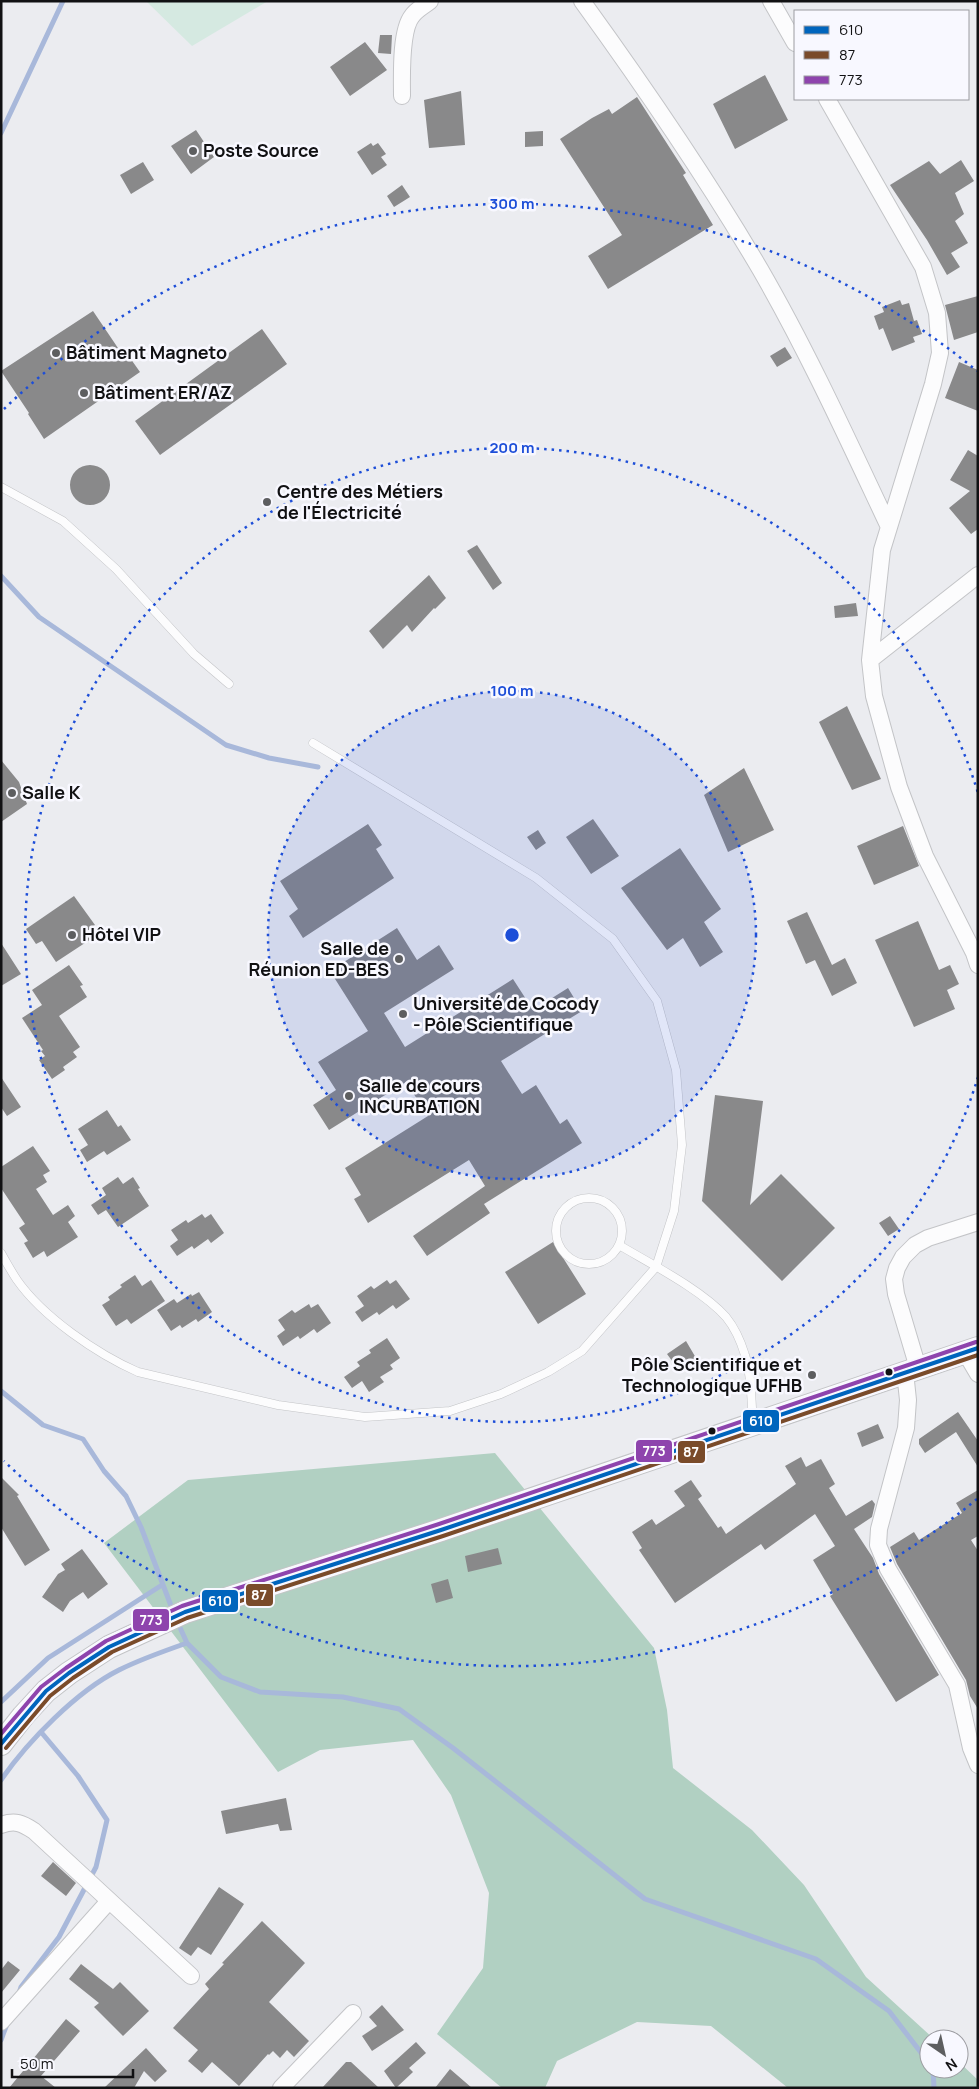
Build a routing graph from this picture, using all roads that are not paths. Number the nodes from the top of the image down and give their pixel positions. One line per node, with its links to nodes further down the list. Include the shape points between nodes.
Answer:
1 (430, 1): 5 (street, via 408,21 402,58)
2 (582, 1): 8 (street, via 653,99 760,270 825,392)
3 (771, 1): 4 (street)
4 (794, 41)
5 (402, 96)
6 (828, 100): 8 (street, via 923,267 938,313 940,353 933,384)
7 (1, 487): 11 (lane, via 62,521 116,569 194,654)
8 (889, 527): 10 (street, via 882,550)
9 (978, 575): 10 (street)
10 (870, 660): 13 (street, via 874,696 899,787 926,856)
11 (229, 684)
12 (313, 743): 17 (lane, via 536,878 613,939 658,1001 676,1070 682,1144 674,1211)
13 (978, 964)
14 (978, 1222): 19 (street, via 915,1245 898,1268 894,1279)
15 (619, 1245): 15 (lane, via 622,1237 620,1220 604,1201 578,1200 560,1216 558,1242 575,1260 583,1263 600,1261); 17 (lane)
16 (1, 1253): 17 (lane, via 17,1280 47,1313 99,1352 138,1372 278,1405 365,1417 450,1411 501,1394 548,1372 582,1351)
17 (656, 1267): 21 (lane, via 711,1302 728,1318 748,1364)
18 (971, 1350): 19 (main road); 20 (street)
19 (911, 1370): 21 (main road); 23 (street, via 906,1428 879,1530 878,1545 888,1569 957,1685)
20 (978, 1374)
21 (753, 1425): 22 (main road, via 185,1612 109,1647 69,1673 22,1716)
22 (1, 1744)
23 (978, 1765)
24 (1, 1825): 25 (street, via 21,1823 34,1831)
25 (109, 1901): 26 (street); 28 (street)
26 (191, 1976)
27 (353, 2013): 29 (street)
28 (1, 2022)
29 (281, 2088)

